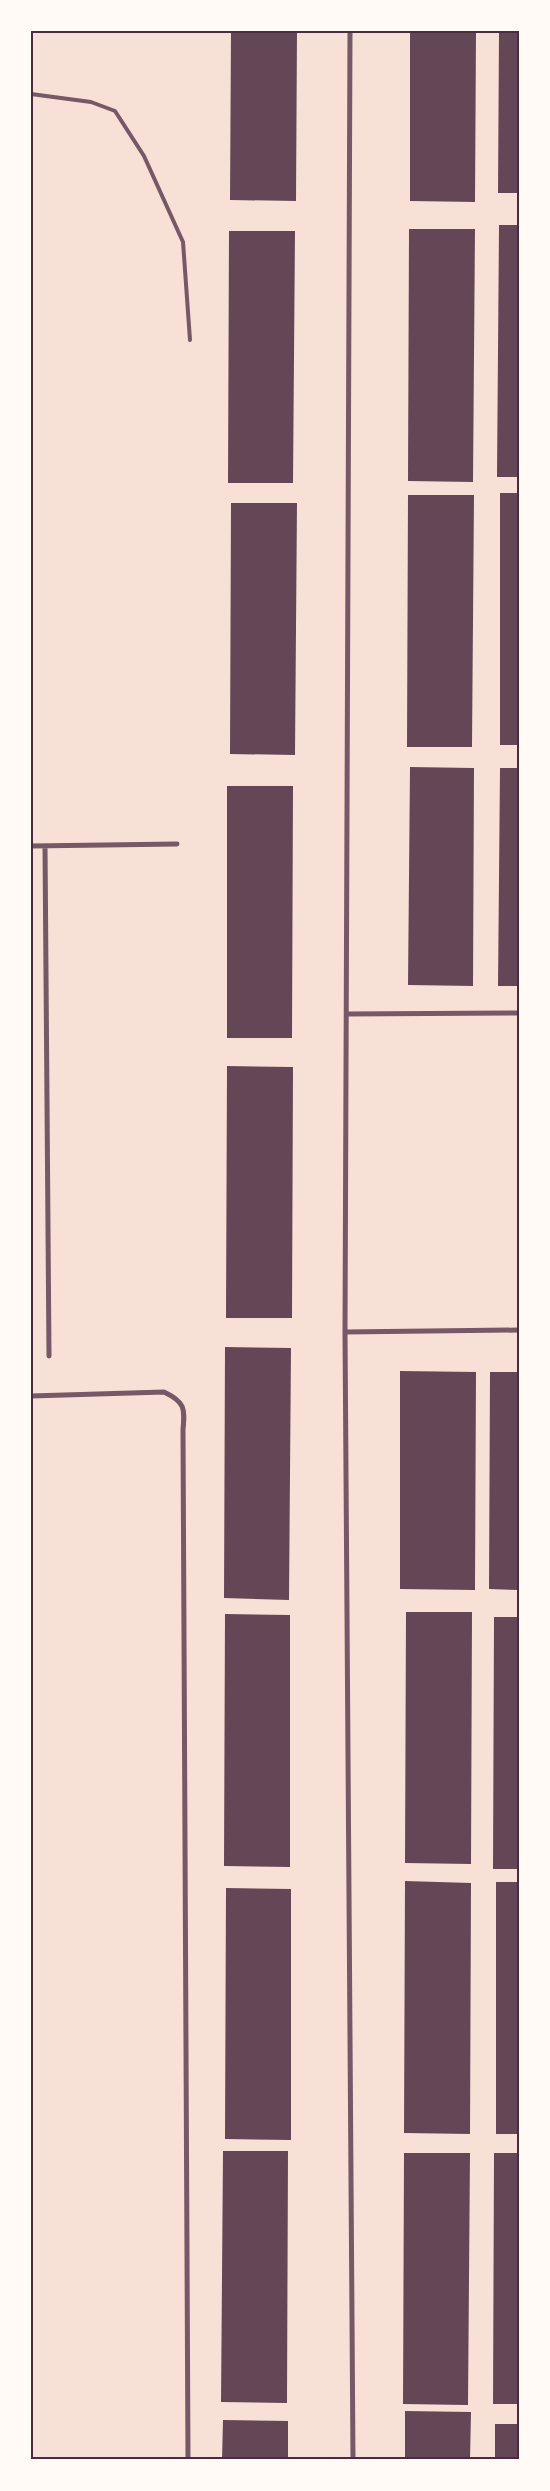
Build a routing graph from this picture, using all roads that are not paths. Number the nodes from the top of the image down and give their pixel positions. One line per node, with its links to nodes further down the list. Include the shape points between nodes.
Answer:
1 (350, 31): 8 (street)
2 (31, 94): 3 (lane, via 90,102 114,112 144,156 183,242)
3 (190, 340)
4 (176, 844): 6 (street)
5 (31, 846): 6 (street)
6 (45, 846): 11 (street)
7 (519, 1013): 8 (street)
8 (347, 1014): 10 (street)
9 (519, 1330): 10 (street)
10 (345, 1332): 14 (street)
11 (49, 1356)
12 (31, 1396): 13 (street, via 164,1392 178,1399 184,1411)
13 (188, 2460)
14 (353, 2460)

